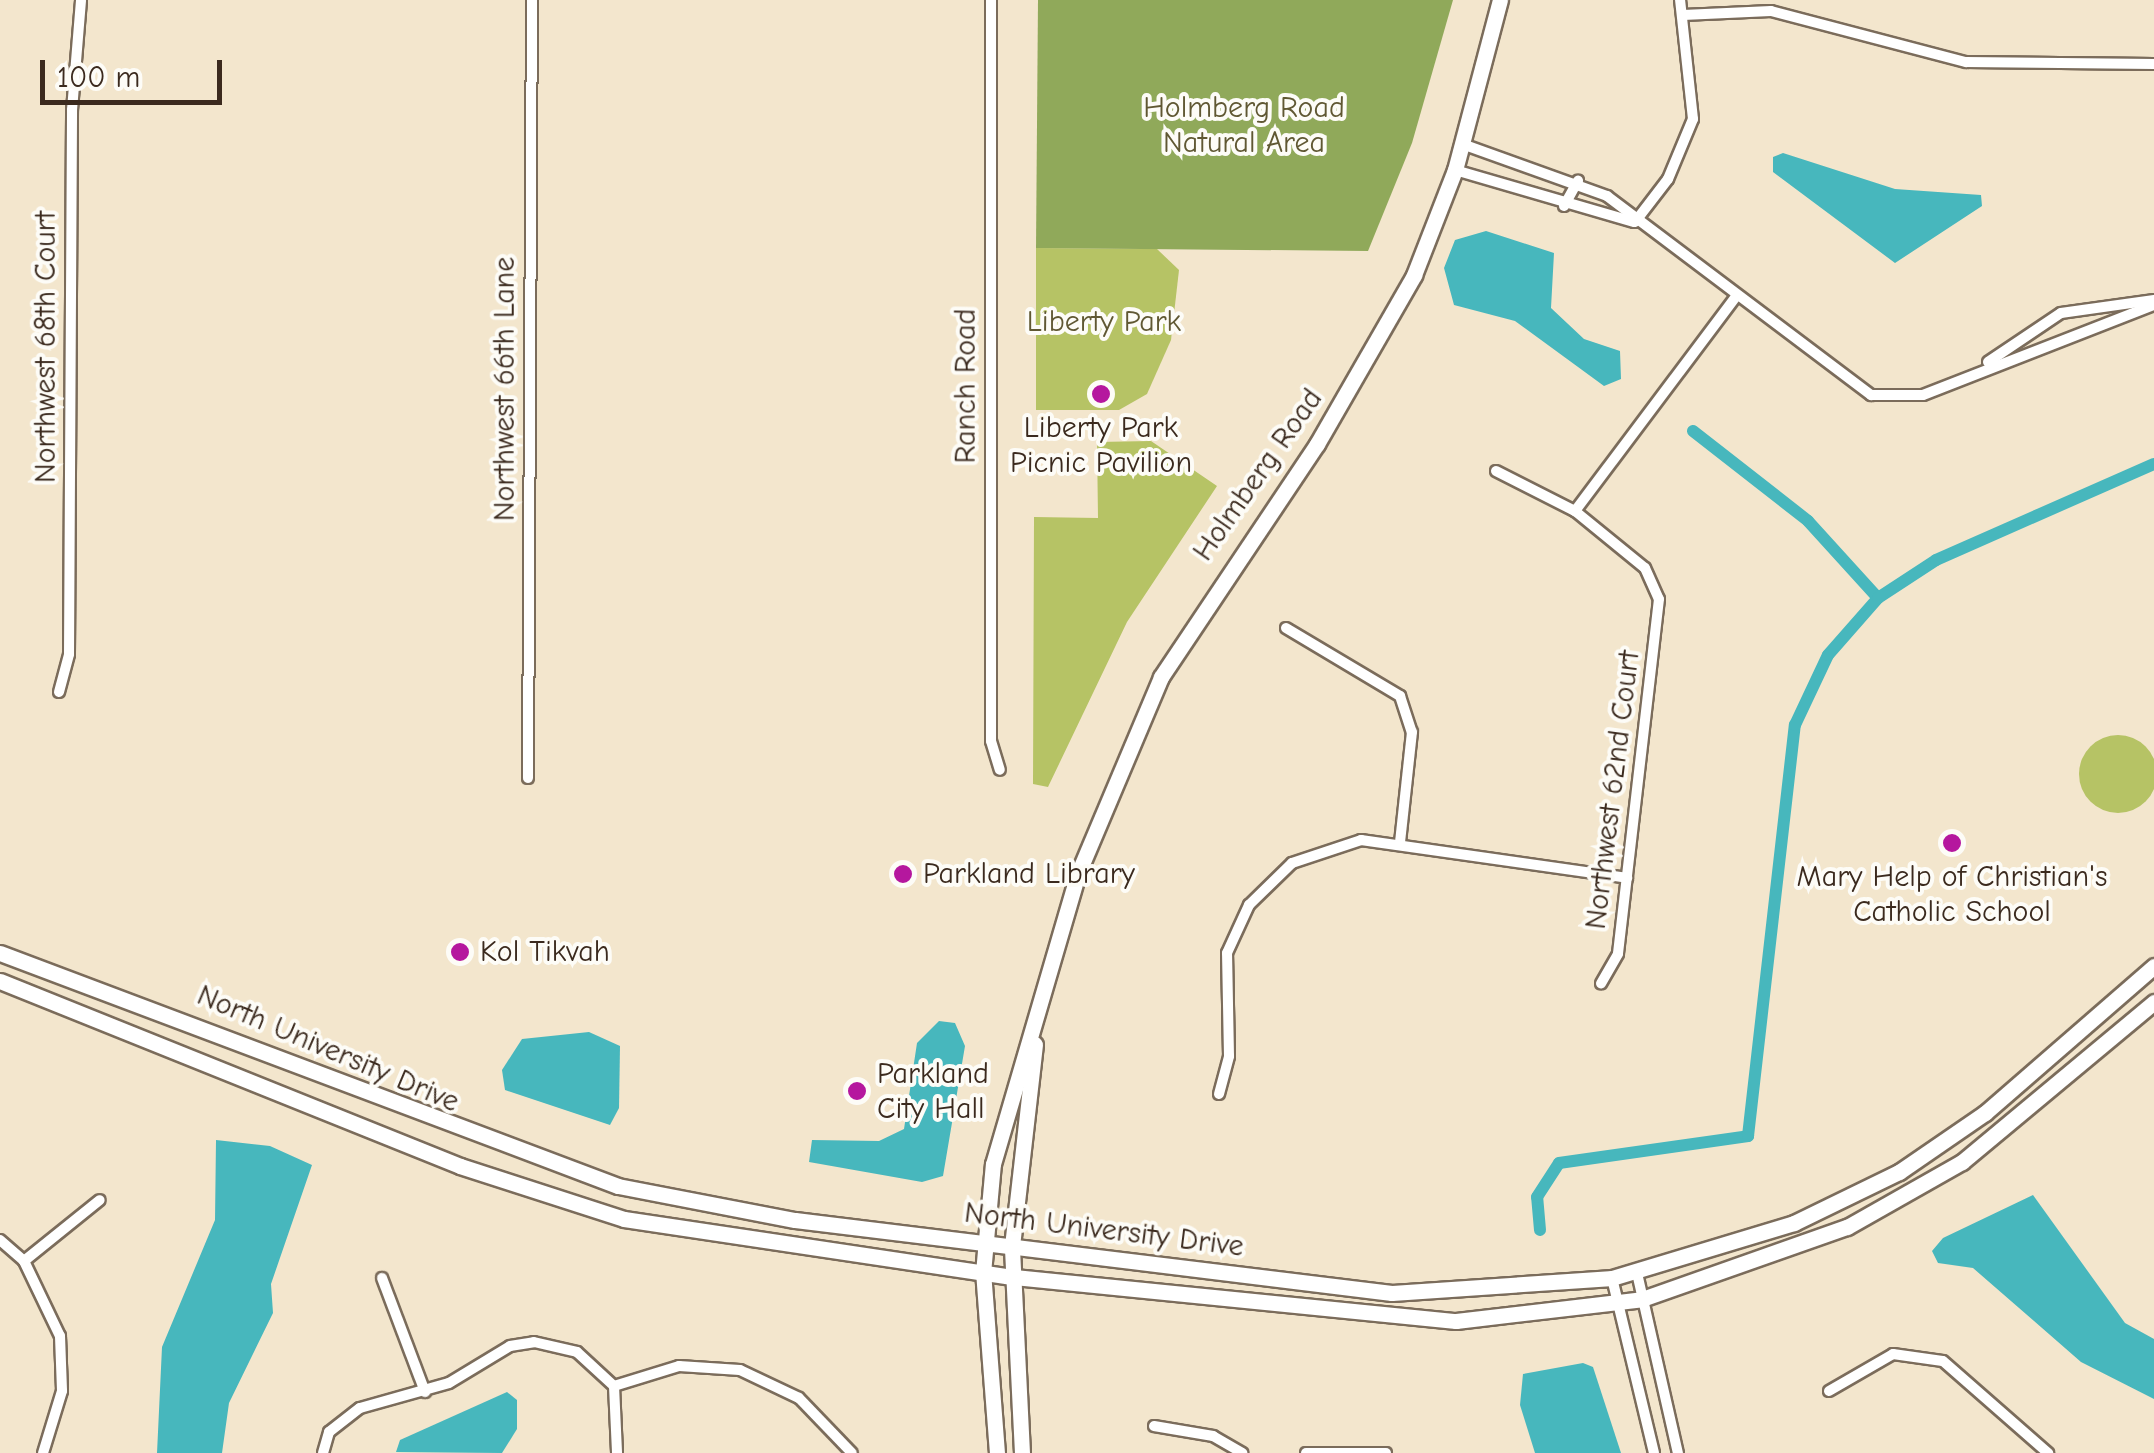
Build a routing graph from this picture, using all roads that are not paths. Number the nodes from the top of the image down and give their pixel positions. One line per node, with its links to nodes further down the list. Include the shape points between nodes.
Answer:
1 (81, 0): 19 (street, Northwest 68th Court, via 72,110 70,654)
2 (532, 0): 21 (street, Northwest 66th Lane)
3 (991, 0): 20 (street, Ranch Road, via 991,741)
4 (1500, 0): 8 (main road, Holmberg Road)
5 (1680, 0): 6 (street)
6 (1683, 15): 7 (street, via 1771,11 1966,62); 12 (street, via 1693,119 1668,179)
7 (2154, 64)
8 (1462, 144): 9 (main road, Holmberg Road); 10 (street)
9 (1455, 170): 11 (street); 26 (main road, Holmberg Road, via 1370,356 1161,677 1094,826)
10 (1578, 181): 11 (street); 12 (street)
11 (1564, 206): 12 (street)
12 (1635, 222): 13 (street)
13 (1734, 298): 15 (street, via 1871,394 1923,394); 17 (street)
14 (2154, 303): 15 (street); 15 (street, via 2061,313)
15 (1987, 363)
16 (1496, 471): 17 (street)
17 (1575, 511): 23 (street, Northwest 62nd Court, via 1645,568 1658,600)
18 (1286, 628): 22 (street, via 1400,696 1412,732)
19 (59, 692)
20 (1000, 770)
21 (528, 778)
22 (1400, 842): 23 (street); 30 (street, via 1325,847 1267,882 1249,905 1223,976 1228,1056)
23 (1627, 878): 28 (street, Northwest 62nd Court, via 1618,954)
24 (0, 953): 33 (main road, North University Drive, via 604,1182 709,1206)
25 (2154, 966): 37 (main road, North University Drive, via 1986,1113 1898,1172 1751,1240)
26 (1047, 975): 33 (main road, Holmberg Road, via 1007,1103); 34 (main road, Holmberg Road)
27 (0, 981): 36 (main road, North University Drive, via 460,1166 624,1220)
28 (1601, 982)
29 (2154, 1002): 41 (main road, North University Drive, via 2064,1083 1906,1197 1807,1245)
30 (1219, 1094)
31 (100, 1200): 35 (street)
32 (0, 1240): 35 (street)
33 (984, 1242): 34 (main road, North University Drive); 36 (main road, Holmberg Road)
34 (1012, 1246): 38 (main road, Holmberg Road); 40 (main road, North University Drive, via 1392,1293)
35 (24, 1261): 48 (street, via 50,1308 63,1363 58,1418)
36 (984, 1273): 38 (main road, North University Drive); 52 (main road, Holmberg Road)
37 (1637, 1273): 40 (main road, North University Drive); 41 (street)
38 (1014, 1277): 42 (main road, North University Drive, via 1377,1318 1490,1319); 53 (main road, Holmberg Road)
39 (382, 1278): 45 (street)
40 (1612, 1278): 42 (street)
41 (1642, 1299): 42 (main road, North University Drive); 58 (street)
42 (1616, 1304): 57 (street)
43 (614, 1386): 45 (street, via 577,1352 534,1342); 50 (street); 51 (street, via 679,1366 740,1370 810,1406)
44 (1829, 1391): 47 (street, via 1893,1354 1943,1361)
45 (425, 1392): 49 (street, via 343,1417)
46 (1154, 1426): 54 (street, via 1213,1436)
47 (2027, 1449): 59 (street)
48 (43, 1453)
49 (323, 1453)
50 (617, 1453)
51 (852, 1453)
52 (997, 1453)
53 (1022, 1453)
54 (1243, 1453)
55 (1306, 1453): 56 (street)
56 (1386, 1453)
57 (1654, 1453)
58 (1678, 1453)
59 (2048, 1453)

